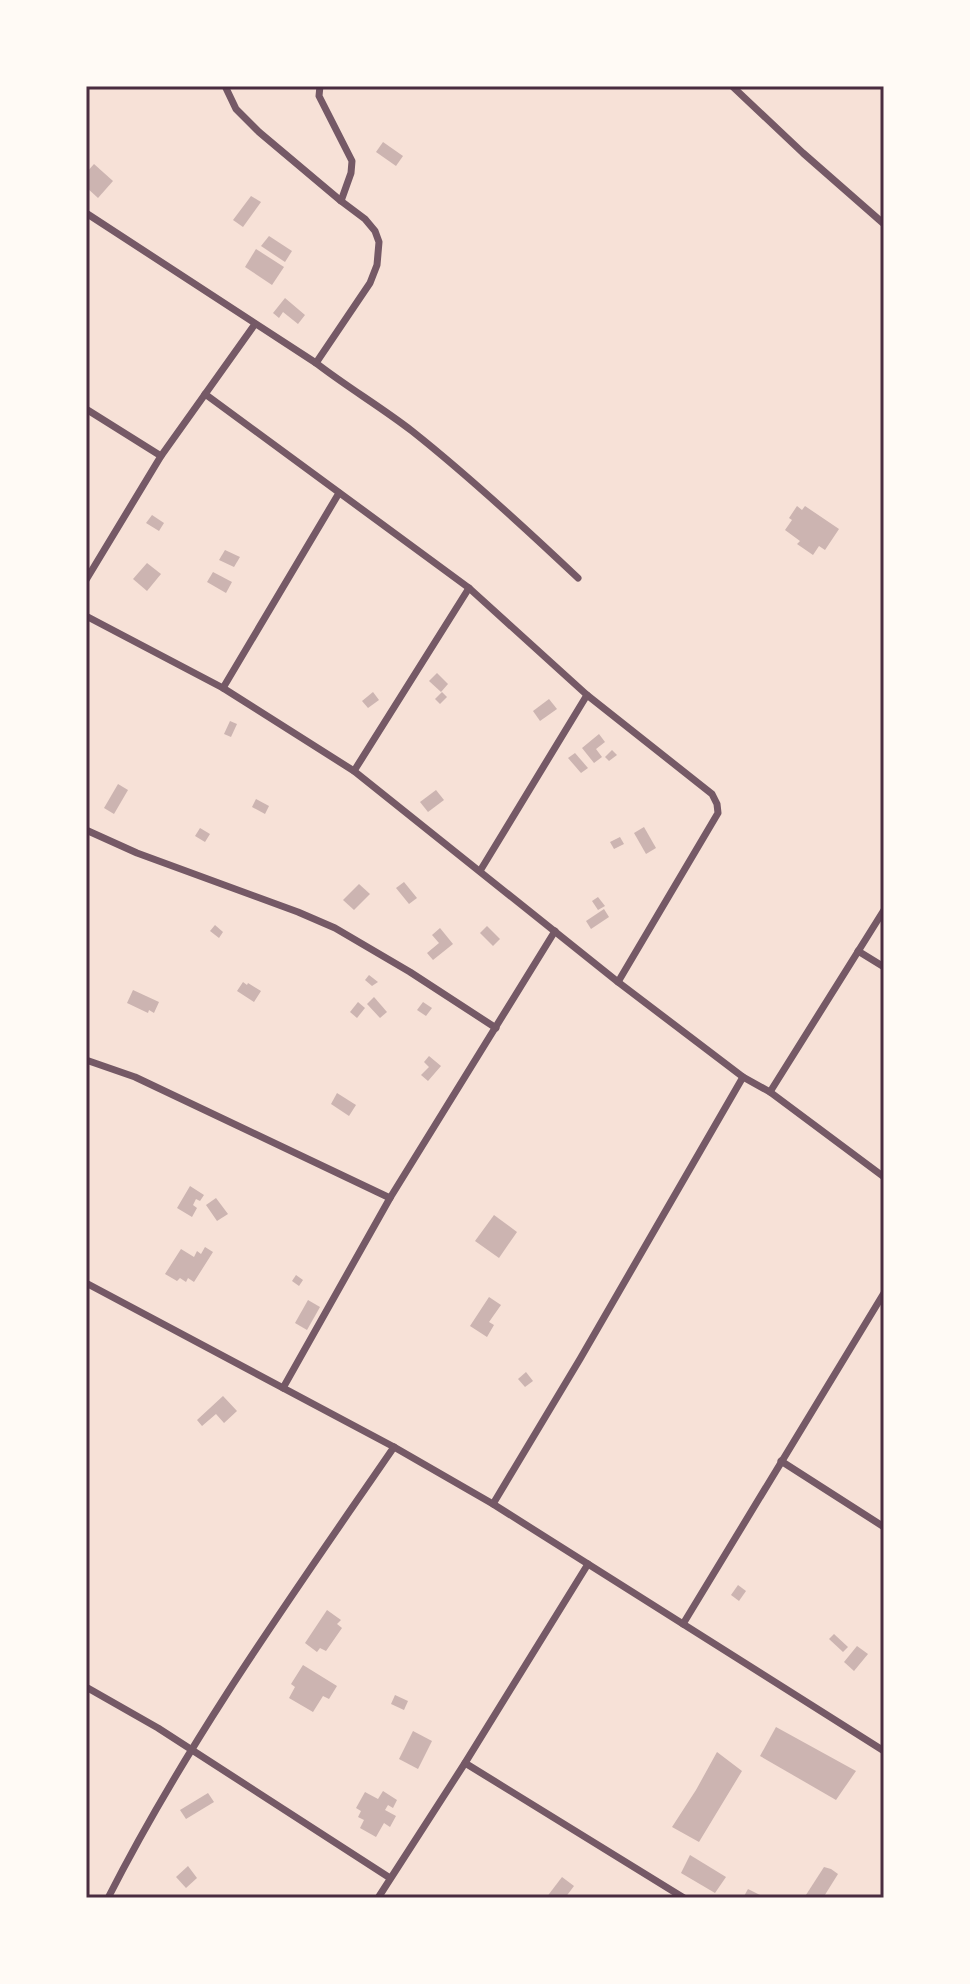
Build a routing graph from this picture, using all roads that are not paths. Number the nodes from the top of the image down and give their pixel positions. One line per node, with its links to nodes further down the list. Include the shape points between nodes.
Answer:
1 (225, 86): 4 (street, via 236,109 259,132)
2 (320, 86): 4 (street, via 319,96 352,161)
3 (732, 86): 6 (street)
4 (341, 201): 8 (street, via 375,231 377,265)
5 (86, 213): 7 (street)
6 (884, 224)
7 (255, 324): 8 (street); 9 (street)
8 (316, 363): 13 (street, via 458,468)
9 (205, 394): 11 (street); 12 (street)
10 (86, 409): 11 (street)
11 (161, 456): 14 (street)
12 (339, 493): 15 (street); 17 (street)
13 (578, 578)
14 (86, 580)
15 (469, 588): 18 (street); 19 (street)
16 (86, 616): 17 (street)
17 (223, 688): 19 (street)
18 (587, 695): 21 (street); 26 (street, via 712,794 718,813)
19 (354, 771): 21 (street)
20 (86, 830): 27 (street, via 335,928)
21 (480, 871): 23 (street)
22 (884, 910): 24 (street)
23 (555, 931): 26 (street); 27 (street)
24 (858, 951): 25 (street); 30 (street)
25 (884, 967)
26 (618, 982): 29 (street)
27 (496, 1028): 32 (street)
28 (86, 1060): 32 (street, via 135,1077)
29 (743, 1077): 30 (street); 38 (street)
30 (770, 1092): 31 (street)
31 (884, 1177)
32 (390, 1198): 35 (street)
33 (86, 1283): 35 (street)
34 (884, 1293): 37 (street)
35 (283, 1388): 36 (street)
36 (394, 1447): 38 (street); 43 (street)
37 (781, 1461): 39 (street); 41 (street)
38 (493, 1504): 40 (street)
39 (884, 1527)
40 (588, 1564): 41 (street); 45 (street)
41 (683, 1624): 44 (street)
42 (86, 1687): 43 (street)
43 (191, 1748): 46 (street); 47 (street)
44 (884, 1751)
45 (465, 1763): 46 (street); 49 (street)
46 (390, 1878): 48 (street)
47 (108, 1898)
48 (378, 1898)
49 (684, 1898)

